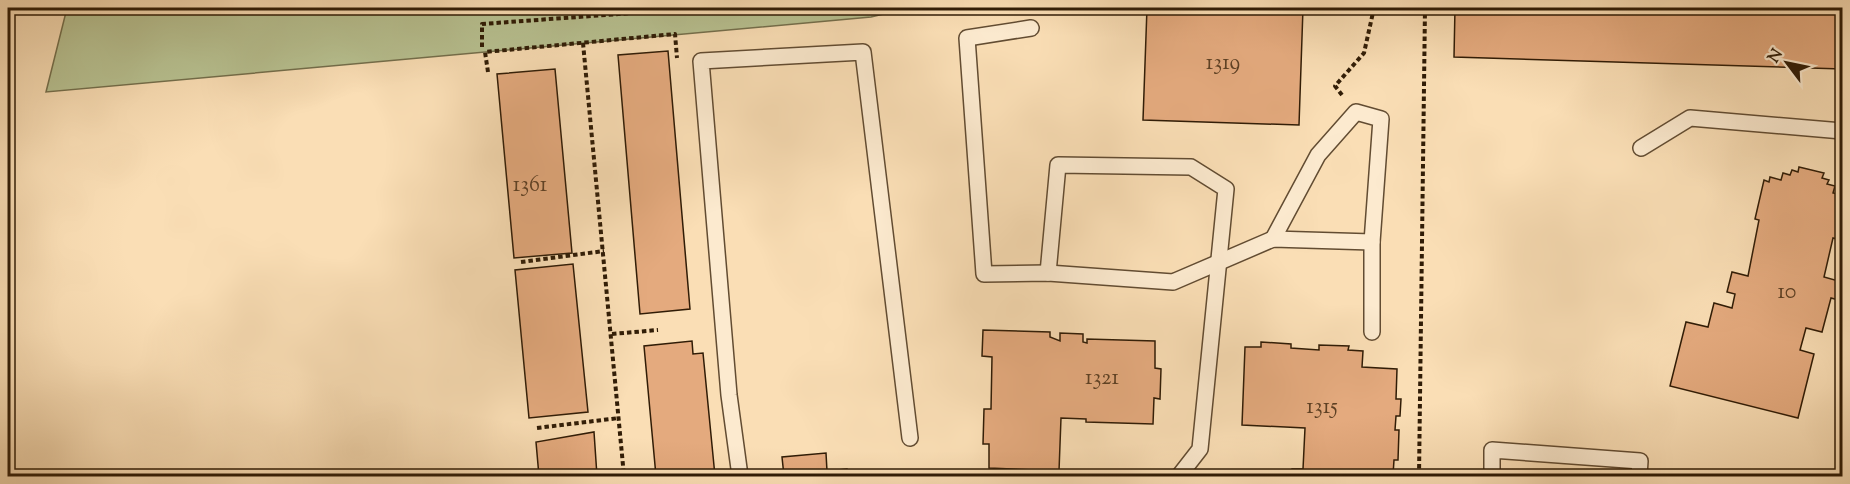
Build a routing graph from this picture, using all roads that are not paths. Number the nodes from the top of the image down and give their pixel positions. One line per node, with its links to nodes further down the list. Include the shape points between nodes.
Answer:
1 (1031, 28): 7 (lane, via 967,38 984,274)
2 (1842, 131): 3 (lane, via 1690,118)
3 (1641, 148)
4 (1273, 239): 5 (lane); 5 (lane, via 1318,155 1356,112 1381,119); 6 (lane)
5 (1372, 242): 8 (lane)
6 (1219, 260): 7 (lane, via 1173,282); 7 (lane, via 1226,189 1191,167 1058,165); 11 (lane, via 1200,449)
7 (1048, 273)
8 (1372, 332)
9 (910, 438): 10 (lane, via 863,52 701,61 729,395)
10 (740, 477)
11 (1179, 477)
12 (1492, 477): 13 (lane, via 1492,450 1640,461)
13 (1640, 477)

